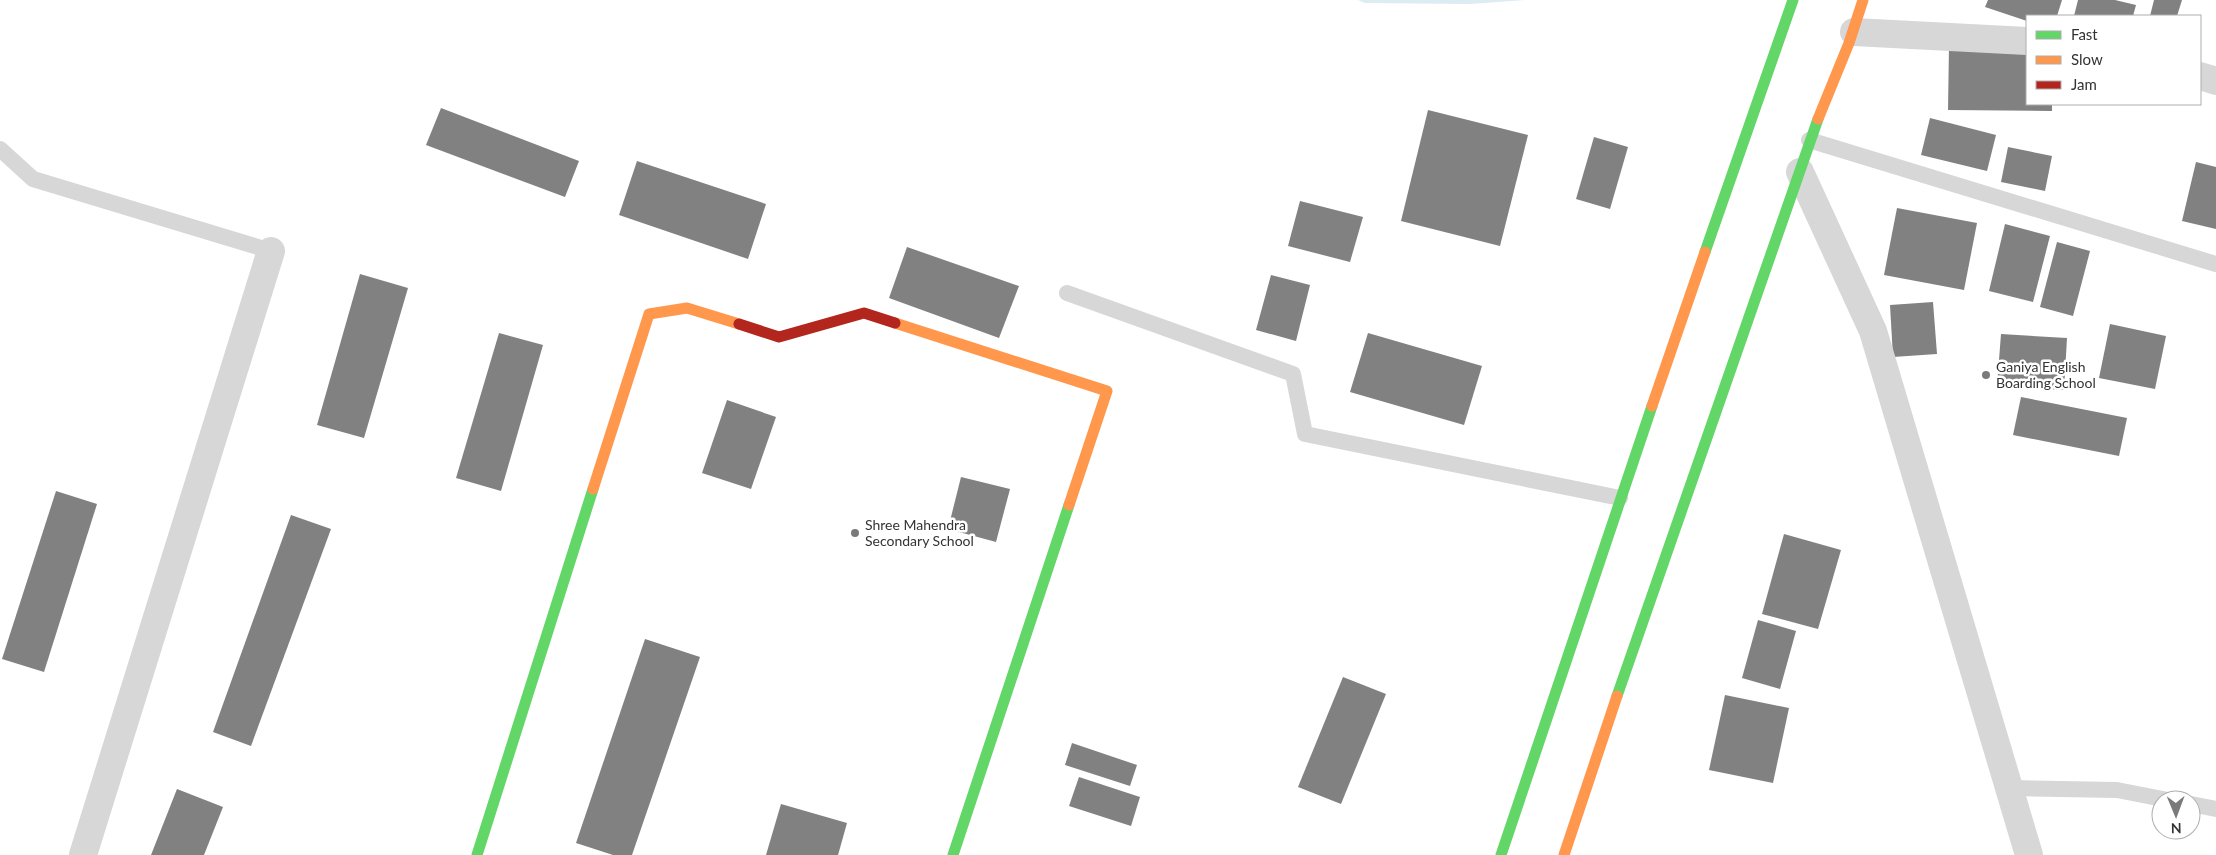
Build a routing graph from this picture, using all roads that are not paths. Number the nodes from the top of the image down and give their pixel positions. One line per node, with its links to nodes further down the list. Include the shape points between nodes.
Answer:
1 (1794, 0): 13 (main road)
2 (1863, 0): 3 (main road)
3 (1854, 32): 4 (street); 7 (main road)
4 (2026, 41)
5 (2201, 76): 6 (street)
6 (2216, 80)
7 (1809, 140): 9 (main road); 11 (lane)
8 (0, 149): 10 (lane, via 34,179)
9 (1800, 172): 14 (street, via 1873,331); 22 (main road, via 1653,589)
10 (271, 251): 18 (street)
11 (2216, 264)
12 (1067, 293): 13 (lane, via 1293,374 1305,434)
13 (1620, 498): 21 (main road)
14 (2011, 788): 15 (lane, via 2117,790); 23 (street)
15 (2151, 797)
16 (2201, 806): 17 (lane)
17 (2216, 809)
18 (84, 855)
19 (477, 855): 20 (main road, via 649,314 687,308 778,337 864,313 1107,391)
20 (953, 855)
21 (1501, 855)
22 (1564, 855)
23 (2029, 855)

